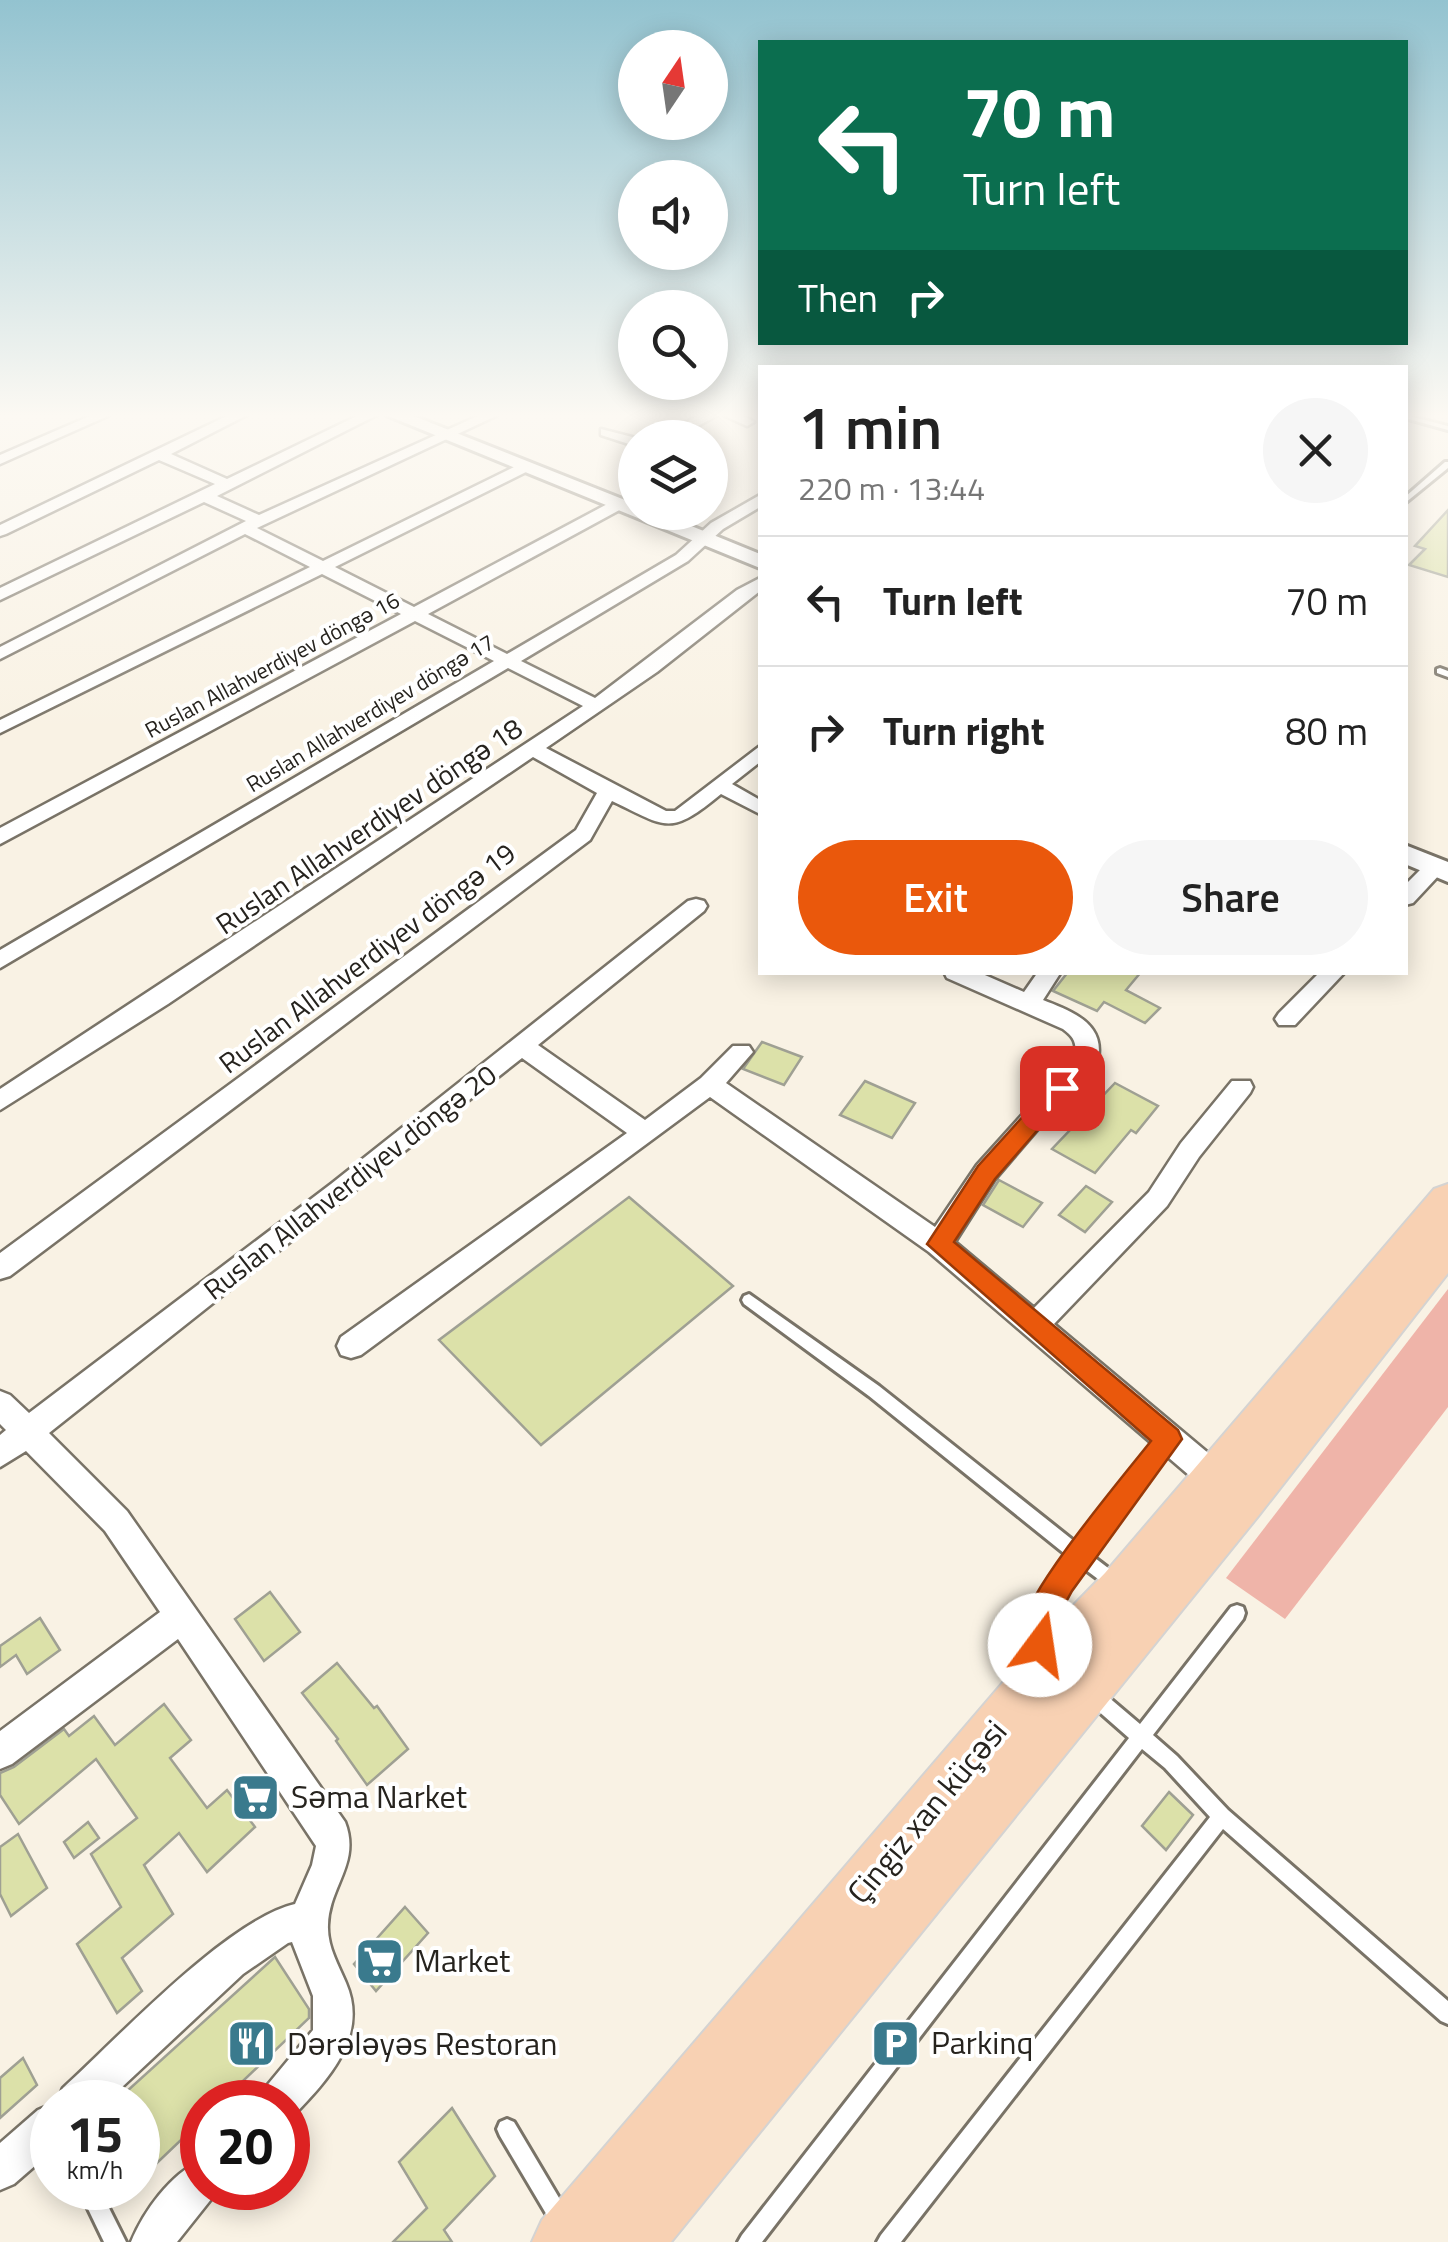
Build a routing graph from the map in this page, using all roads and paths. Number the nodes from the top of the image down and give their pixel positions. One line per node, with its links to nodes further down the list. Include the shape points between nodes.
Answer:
1 (156, 520): 13 (street)
2 (243, 520): 7 (street)
3 (264, 520): 7 (street)
4 (419, 520): 11 (street)
5 (609, 520): 14 (street, Ruslan Allahverdiyev döngə 16)
6 (733, 520): 9 (street, Ruslan Allahverdiyev döngə 17)
7 (252, 525): 11 (street); 15 (street)
8 (680, 530): 9 (street)
9 (704, 540): 10 (street); 16 (street, Ruslan Allahverdiyev döngə 17)
10 (758, 561)
11 (323, 567): 14 (street); 18 (street)
12 (758, 585): 17 (street, Ruslan Allahverdiyev döngə 18)
13 (0, 595)
14 (415, 614): 16 (street); 24 (street, Ruslan Allahverdiyev döngə 16)
15 (0, 654)
16 (506, 659): 17 (street); 29 (street, Ruslan Allahverdiyev döngə 17)
17 (596, 706): 19 (street, Ruslan Allahverdiyev döngə 18)
18 (0, 728)
19 (533, 750): 22 (street); 39 (street, Ruslan Allahverdiyev döngə 18)
20 (758, 754): 21 (street)
21 (719, 786): 22 (street, via 670,819); 23 (street)
22 (609, 792): 44 (street, Ruslan Allahverdiyev döngə 19, via 583,835)
23 (758, 807)
24 (0, 837)
25 (1408, 855): 26 (street)
26 (1441, 870): 27 (street)
27 (1408, 896)
28 (696, 906): 35 (street, Ruslan Allahverdiyev döngə 20)
29 (0, 960)
30 (962, 975): 33 (street)
31 (1048, 975): 33 (street)
32 (1331, 975): 34 (street)
33 (1029, 1003): 43 (street, via 1088,1036 1086,1060 986,1172)
34 (1287, 1019)
35 (524, 1047): 40 (street); 49 (street, Ruslan Allahverdiyev döngə 20)
36 (741, 1052): 37 (street)
37 (710, 1084): 40 (street); 43 (street)
38 (1241, 1087): 46 (street, via 1158,1199)
39 (0, 1102)
40 (644, 1133): 47 (street)
41 (1448, 1200): 52 (main road, Çingiz xan küçəsi)
42 (1448, 1243): 57 (main road, Çingiz xan küçəsi)
43 (939, 1244): 46 (street)
44 (0, 1268)
45 (748, 1300): 53 (lane)
46 (1036, 1324): 50 (street)
47 (351, 1346)
48 (0, 1404): 49 (street)
49 (28, 1430): 51 (street, Ruslan Allahverdiyev döngə 20); 56 (street, via 116,1521)
50 (1169, 1439): 52 (street); 53 (lane)
51 (0, 1452)
52 (1216, 1478): 54 (main road, Çingiz xan küçəsi)
53 (1080, 1556): 54 (lane); 57 (lane, via 1038,1624 1040,1645)
54 (1122, 1590): 57 (main road, Çingiz xan küçəsi)
55 (1236, 1613): 58 (lane)
56 (181, 1616): 59 (street); 61 (street, via 332,1835 331,1867)
57 (1070, 1676): 58 (lane); 70 (main road, Çingiz xan küçəsi); 73 (main road, Çingiz xan küçəsi)
58 (1142, 1739): 60 (lane); 74 (lane)
59 (0, 1752)
60 (1222, 1816): 62 (lane); 75 (lane)
61 (309, 1919): 63 (street, via 280,1926 230,1961); 64 (street, via 311,1948 334,1992 336,2012 327,2047)
62 (1448, 2014)
63 (100, 2080)
64 (300, 2080)
65 (507, 2129): 70 (lane)
66 (30, 2143): 67 (street)
67 (0, 2170)
68 (180, 2204): 72 (street)
69 (99, 2210): 71 (lane)
70 (567, 2238)
71 (115, 2242)
72 (152, 2242)
73 (631, 2242)
74 (749, 2242)
75 (888, 2242)

